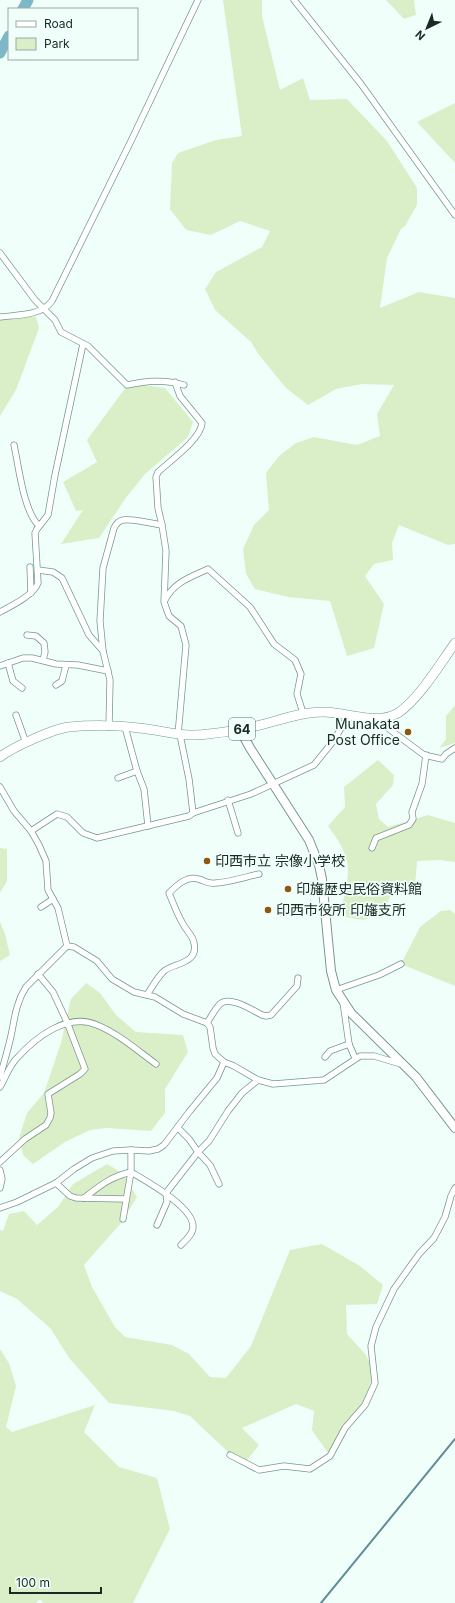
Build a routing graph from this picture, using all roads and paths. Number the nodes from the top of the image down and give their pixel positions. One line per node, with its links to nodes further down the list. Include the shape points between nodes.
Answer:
1 (198, 0): 5 (street, via 59,289 48,307)
2 (294, 0): 3 (street, via 361,84)
3 (455, 215)
4 (0, 253): 5 (street)
5 (43, 309): 6 (street); 7 (street, via 56,320 61,332)
6 (0, 317)
7 (83, 344): 8 (street, via 127,385 149,380); 12 (street, via 48,515)
8 (174, 382): 9 (street); 11 (street, via 180,396 200,418 202,428 187,446 158,472 158,508)
9 (184, 385)
10 (14, 445): 12 (street, via 23,492)
11 (162, 525): 16 (street, via 166,551); 20 (street, via 122,520 114,528 102,579 100,621)
12 (39, 526): 14 (street, via 36,533)
13 (30, 567): 15 (street)
14 (38, 570): 15 (street, via 38,583); 20 (street, via 54,572 62,578 89,635)
15 (31, 593): 17 (street)
16 (164, 602): 28 (street, via 176,584 208,569 250,607 274,644 295,660 301,674 297,694); 35 (street, via 169,616 180,626 186,645)
17 (0, 612)
18 (27, 635): 21 (street, via 36,636 44,643)
19 (455, 643): 31 (main road, 64, via 408,704 391,715)
20 (103, 651): 25 (street)
21 (43, 660): 22 (street, via 23,658); 23 (street)
22 (8, 663): 24 (street); 27 (street, via 13,681)
23 (66, 665): 25 (street); 26 (street, via 62,681)
24 (0, 666)
25 (108, 671): 32 (street)
26 (56, 686)
27 (22, 688)
28 (303, 713): 30 (main road, 64); 34 (main road, 64)
29 (16, 715): 36 (street)
30 (348, 715): 31 (main road, 64); 42 (street, via 335,739 314,765)
31 (371, 718): 38 (street)
32 (109, 727): 33 (main road, 64); 36 (main road, 64, via 68,727)
33 (125, 727): 35 (main road, 64); 40 (street)
34 (242, 729): 35 (main road, 64); 42 (main road, via 244,737)
35 (179, 735): 45 (street, via 189,779)
36 (26, 743): 39 (main road, 64)
37 (455, 748): 38 (street, via 442,758)
38 (426, 755): 49 (street, via 422,784 412,812 413,819 409,825 376,838)
39 (0, 757)
40 (137, 771): 41 (street); 46 (street, via 144,789)
41 (118, 778)
42 (273, 784): 44 (street); 57 (main road, via 308,840 319,865 331,971)
43 (0, 787): 47 (street, via 14,811)
44 (228, 800): 45 (street); 48 (street)
45 (193, 813): 46 (street)
46 (148, 826): 47 (street, via 96,838 83,833 67,817 57,814)
47 (31, 830): 51 (street, via 46,861 47,884)
48 (238, 833)
49 (372, 848)
50 (259, 874): 58 (street, via 218,883 207,883 198,878 191,878 181,881 169,893 182,924 193,939 193,953 187,960 164,971)
51 (53, 899): 52 (street); 53 (street, via 62,919)
52 (41, 907)
53 (67, 946): 55 (street); 58 (street, via 97,961 112,979 134,992)
54 (401, 964): 57 (street, via 379,975)
55 (38, 974): 60 (street, via 53,992); 68 (street, via 24,990 16,1008)
56 (298, 978): 61 (street, via 297,986 271,1015 262,1015 225,1001)
57 (336, 990): 59 (main road)
58 (147, 995): 61 (street)
59 (343, 1002): 62 (street); 67 (main road, via 351,1013)
60 (67, 1022): 66 (street, via 97,1024); 70 (street, via 27,1048 17,1058); 75 (street, via 85,1066 84,1071 48,1094 51,1113 46,1125 25,1139)
61 (207, 1023): 65 (street, via 215,1054)
62 (349, 1044): 63 (street, via 330,1052); 64 (street)
63 (325, 1057)
64 (355, 1058): 67 (street, via 374,1056); 69 (street, via 324,1080 272,1084)
65 (224, 1062): 69 (street); 71 (street, via 218,1078)
66 (156, 1064)
67 (405, 1065): 72 (main road)
68 (0, 1077)
69 (258, 1080): 74 (street, via 242,1093 209,1141)
70 (0, 1086)
71 (178, 1128): 73 (street, via 158,1149); 74 (street)
72 (455, 1128)
73 (131, 1150): 77 (street); 78 (street, via 113,1151 92,1158)
74 (198, 1152): 79 (street, via 210,1165); 82 (street)
75 (0, 1162)
76 (0, 1170): 80 (street)
77 (131, 1172): 82 (street); 83 (street, via 102,1183); 84 (street)
78 (56, 1183): 83 (street, via 70,1196); 85 (street)
79 (219, 1184)
80 (0, 1188)
81 (455, 1188): 89 (street, via 445,1217 434,1238 394,1289 376,1327 371,1346 375,1383 365,1405 345,1428 330,1456 310,1469 284,1466 259,1470)
82 (166, 1193): 87 (street, via 167,1202); 88 (street, via 182,1207 193,1223 190,1235)
83 (84, 1198): 84 (street)
84 (125, 1199): 86 (street)
85 (0, 1208)
86 (123, 1219)
87 (157, 1225)
88 (181, 1245)
89 (230, 1455)

